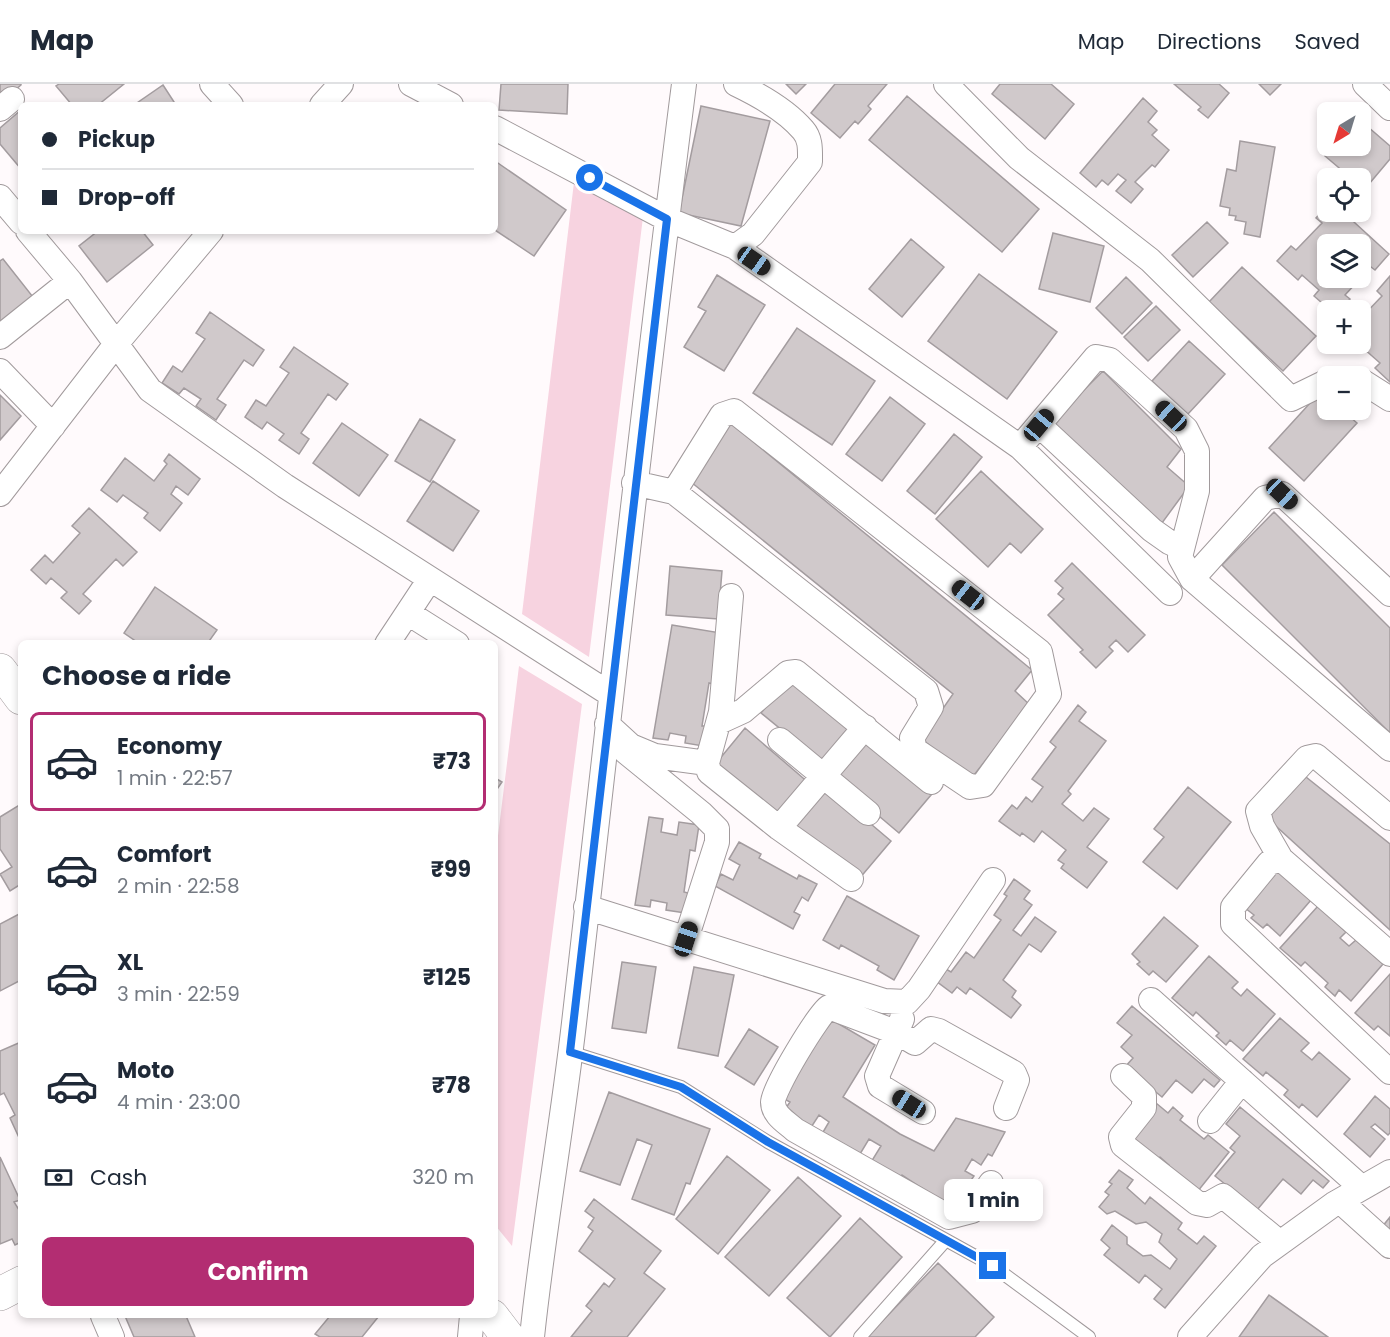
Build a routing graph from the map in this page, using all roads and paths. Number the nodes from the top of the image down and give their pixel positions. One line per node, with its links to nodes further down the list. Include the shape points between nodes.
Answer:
1 (212, 84): 8 (street)
2 (341, 84): 9 (street)
3 (411, 84): 10 (street)
4 (684, 84): 15 (street)
5 (736, 84): 18 (street, via 759,94 804,130 811,146 810,162 753,234)
6 (946, 84): 23 (street, via 1019,158 1149,260 1291,399)
7 (1365, 84): 11 (street)
8 (228, 102)
9 (325, 102)
10 (445, 102)
11 (1390, 108)
12 (498, 130): 15 (street)
13 (0, 197): 14 (street)
14 (18, 218)
15 (667, 219): 18 (street); 30 (street)
16 (31, 234): 19 (street)
17 (208, 234): 21 (street)
18 (735, 247): 29 (street)
19 (70, 281): 20 (street); 21 (street)
20 (0, 337)
21 (116, 344): 28 (street); 34 (street, via 150,390 285,486)
22 (0, 371): 28 (street)
23 (1317, 386)
24 (1371, 387): 26 (street)
25 (0, 389): 28 (street)
26 (1390, 399)
27 (1039, 425): 29 (street); 33 (street, via 1152,530); 33 (street, via 1096,357 1110,360 1186,429 1197,451 1197,491)
28 (50, 430): 32 (street)
29 (1020, 447): 36 (street)
30 (634, 483): 31 (street); 44 (street)
31 (675, 492): 31 (street, via 722,415 734,411 1040,652 1049,694 983,785 970,787 915,750 912,738 931,706 926,691)
32 (0, 494)
33 (1182, 548): 35 (street, via 1180,557)
34 (430, 579): 39 (street); 44 (street)
35 (1192, 579): 37 (street, via 1265,498 1282,494); 49 (street)
36 (1170, 593)
37 (1390, 594)
38 (731, 596): 45 (street)
39 (408, 613): 40 (street); 41 (street)
40 (390, 640)
41 (451, 640)
42 (0, 670): 43 (main road)
43 (18, 694)
44 (610, 694): 47 (street)
45 (719, 722): 46 (street, via 742,711 788,673 796,672); 50 (street)
46 (865, 727): 51 (street); 52 (street)
47 (606, 730): 50 (street, via 655,756); 59 (street); 60 (street, via 717,829 717,842)
48 (780, 740): 51 (street)
49 (1390, 749)
50 (707, 763): 55 (street, via 709,772)
51 (823, 776): 53 (street); 55 (street)
52 (931, 782)
53 (867, 813)
54 (1390, 818): 56 (street, via 1316,756 1307,758 1258,811)
55 (779, 828): 57 (street)
56 (1281, 859): 61 (street); 66 (street, via 1269,862 1233,907 1233,924)
57 (851, 879)
58 (993, 880): 63 (street)
59 (586, 907): 60 (street); 65 (street)
60 (686, 939): 63 (street, via 884,1001)
61 (1388, 950)
62 (1151, 1000): 68 (street)
63 (907, 1002): 64 (street)
64 (898, 1033): 69 (street, via 915,1043 931,1029 939,1031 1014,1073 1017,1080); 70 (street, via 877,1076 880,1086); 73 (street, via 830,1007 823,1011 772,1100 775,1112 795,1130 949,1217 972,1211)
65 (570, 1052): 76 (lane, via 681,1087 768,1142); 87 (street)
66 (1390, 1072)
67 (1123, 1076): 77 (street, via 1144,1096 1144,1108 1121,1137 1123,1145 1197,1203 1207,1206 1223,1196)
68 (1242, 1081): 71 (street); 74 (street)
69 (1006, 1108)
70 (923, 1112)
71 (1210, 1121)
72 (1390, 1172): 74 (street)
73 (992, 1183)
74 (1362, 1188): 75 (street)
75 (1340, 1201): 77 (street); 78 (street)
76 (946, 1240): 88 (lane); 89 (lane, via 993,1266)
77 (1279, 1242): 90 (street, via 1246,1270)
78 (1390, 1246)
79 (18, 1285): 80 (main road)
80 (0, 1294)
81 (104, 1318): 84 (street)
82 (472, 1318): 85 (street)
83 (494, 1318): 86 (main road)
84 (112, 1337)
85 (470, 1337)
86 (508, 1337)
87 (532, 1337)
88 (860, 1337)
89 (1089, 1337)
90 (1190, 1337)

